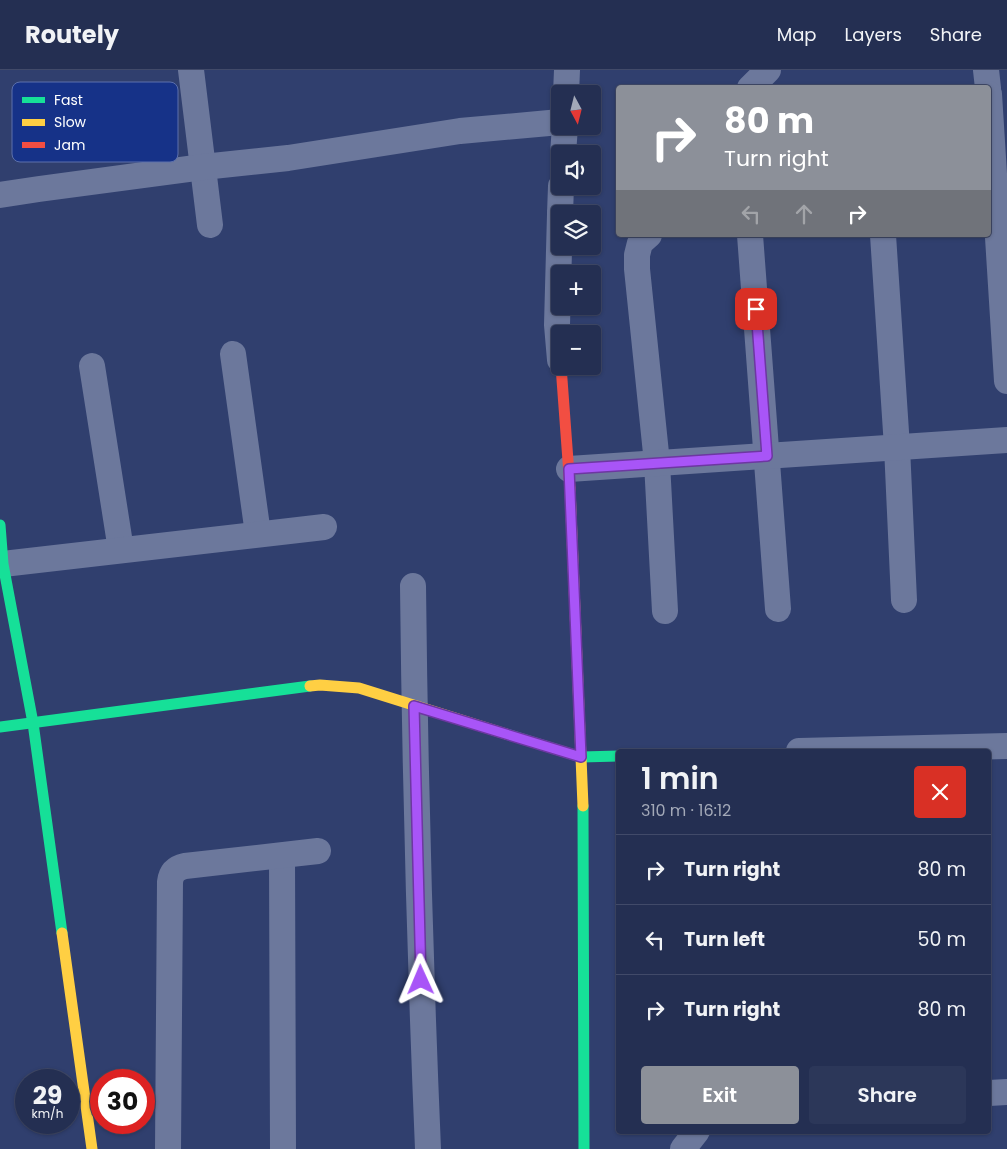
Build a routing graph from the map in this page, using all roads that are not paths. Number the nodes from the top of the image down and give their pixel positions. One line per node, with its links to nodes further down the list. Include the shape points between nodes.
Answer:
1 (191, 70): 10 (street)
2 (568, 70): 5 (street)
3 (768, 70): 6 (street)
4 (986, 70): 7 (street)
5 (567, 85)
6 (753, 85)
7 (989, 85)
8 (992, 96): 21 (street)
9 (551, 123): 10 (street, via 460,131 288,158)
10 (203, 167): 11 (street); 12 (street)
11 (0, 195)
12 (210, 225)
13 (647, 237): 25 (street, via 640,243 637,269)
14 (750, 237): 24 (street)
15 (884, 237): 23 (street)
16 (559, 255): 17 (street)
17 (557, 325)
18 (233, 354): 29 (street)
19 (92, 366): 30 (street)
20 (561, 375): 26 (street)
21 (1007, 381)
22 (1007, 440): 23 (street)
23 (897, 447): 24 (street); 33 (street)
24 (767, 456): 25 (street); 34 (street)
25 (657, 463): 26 (street); 35 (street)
26 (569, 469): 42 (street)
27 (0, 525): 31 (street)
28 (324, 526): 29 (street)
29 (258, 534): 30 (street)
30 (121, 550): 31 (street)
31 (2, 565): 37 (street)
32 (413, 586): 36 (street)
33 (904, 600)
34 (778, 609)
35 (665, 611)
36 (414, 706): 37 (street, via 359,688 320,685); 42 (street); 51 (street)
37 (33, 723): 38 (street); 48 (street)
38 (0, 728)
39 (1007, 746): 40 (street)
40 (882, 749)
41 (616, 756): 42 (street)
42 (581, 757): 52 (street)
43 (318, 851): 44 (street)
44 (282, 856): 49 (street, via 185,866 171,876); 50 (street)
45 (1007, 1092): 46 (street)
46 (991, 1093)
47 (695, 1134): 53 (street)
48 (92, 1149)
49 (168, 1149)
50 (283, 1149)
51 (428, 1149)
52 (584, 1149)
53 (683, 1149)

